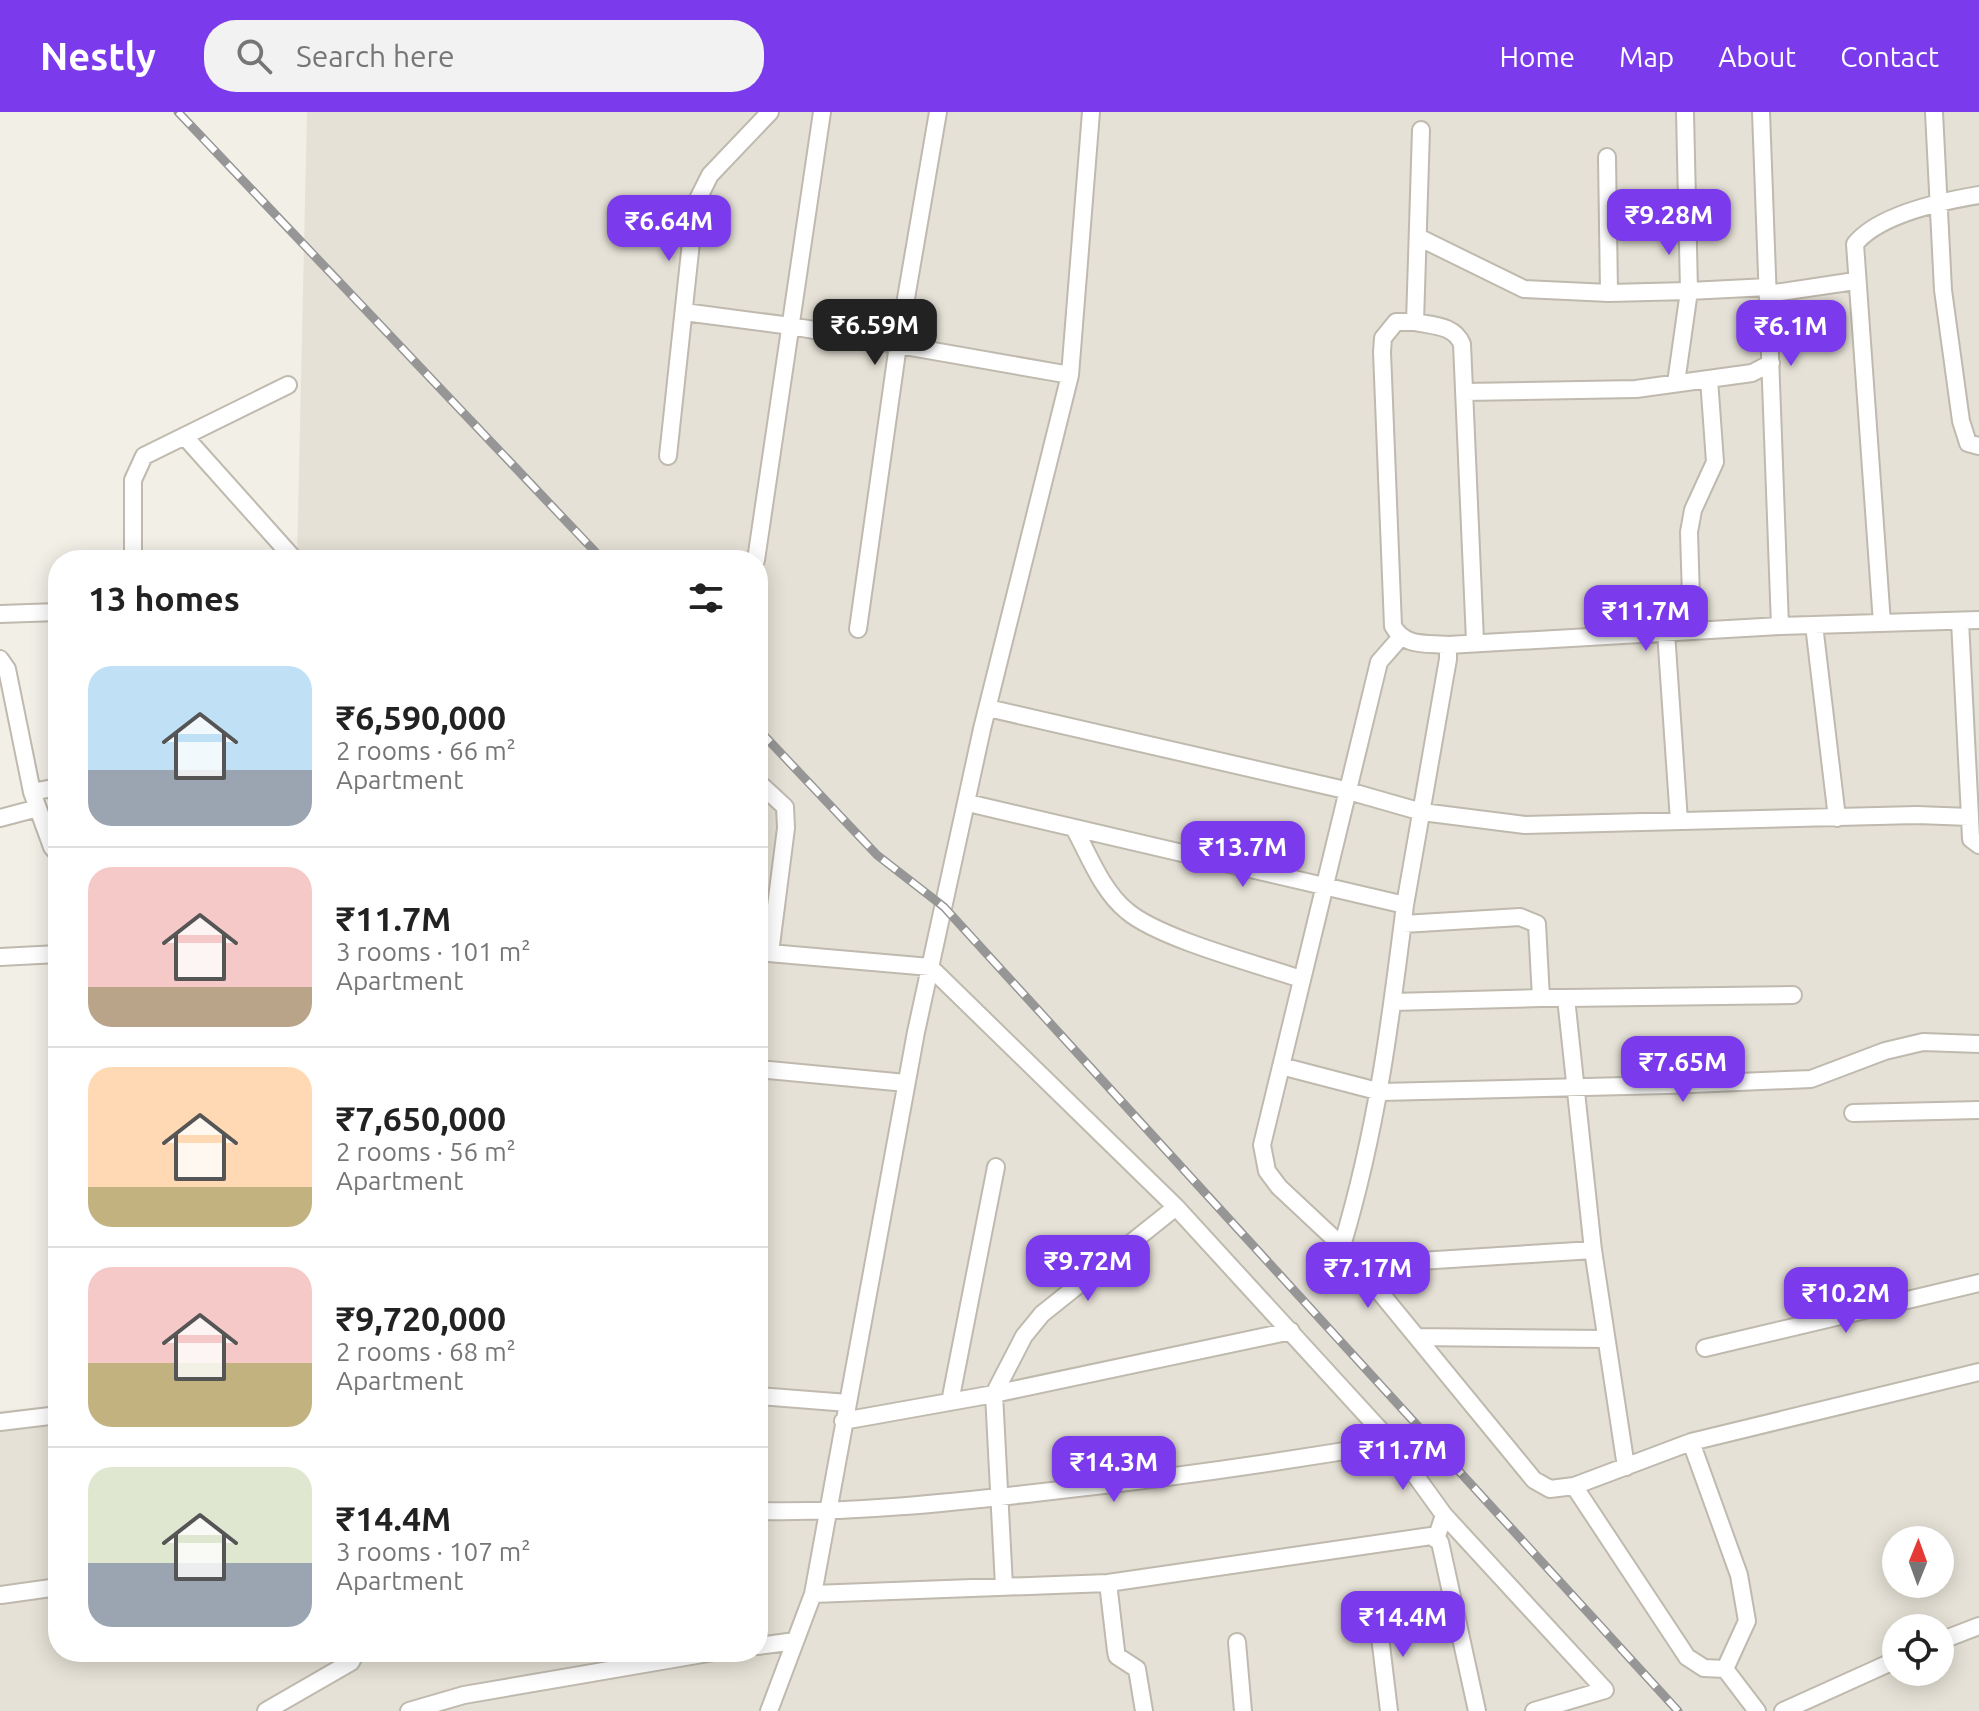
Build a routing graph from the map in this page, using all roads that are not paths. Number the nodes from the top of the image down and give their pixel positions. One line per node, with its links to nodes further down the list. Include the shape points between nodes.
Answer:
1 (770, 112): 17 (street, via 702,187 695,205)
2 (822, 112): 19 (street)
3 (938, 112): 20 (street)
4 (1091, 112): 22 (street)
5 (1685, 112): 15 (street)
6 (1761, 112): 14 (street)
7 (1934, 112): 11 (street)
8 (1421, 130): 12 (street)
9 (1607, 157): 16 (street)
10 (1979, 195): 11 (street)
11 (1939, 202): 13 (street, via 1860,237 1855,244); 28 (street, via 1943,290 1961,421 1968,443)
12 (1418, 237): 16 (street, via 1524,289); 18 (street)
13 (1855, 281): 14 (street); 37 (street)
14 (1768, 290): 15 (street); 21 (street)
15 (1689, 291): 16 (street); 24 (street)
16 (1609, 293)
17 (684, 312): 19 (street); 29 (street)
18 (1415, 322): 26 (street, via 1457,333); 43 (street, via 1396,322 1383,338 1382,352 1393,626)
19 (791, 326): 20 (street); 32 (street)
20 (898, 345): 22 (street); 40 (street)
21 (1771, 363): 23 (street, via 1752,373); 39 (street)
22 (1070, 375): 48 (street)
23 (1709, 379): 24 (street); 41 (street, via 1715,462 1698,496 1689,532)
24 (1676, 383): 26 (street, via 1636,389)
25 (288, 385): 27 (street)
26 (1464, 392): 44 (street)
27 (186, 438): 30 (street, via 144,456 136,469); 31 (street)
28 (1979, 446)
29 (668, 456)
30 (133, 550)
31 (286, 550)
32 (757, 550)
33 (48, 612): 34 (street)
34 (0, 614)
35 (1979, 620): 36 (street)
36 (1960, 621): 37 (street); 47 (street)
37 (1882, 623): 38 (street)
38 (1814, 625): 39 (street); 57 (street)
39 (1780, 626): 41 (street)
40 (858, 629)
41 (1692, 630): 42 (street)
42 (1666, 632): 44 (street); 58 (street)
43 (1400, 638): 45 (street); 49 (street, via 1379,662)
44 (1475, 641): 45 (street)
45 (1448, 645): 54 (street)
46 (0, 659): 52 (street, via 7,669)
47 (1971, 698): 55 (street)
48 (988, 708): 49 (street); 53 (street)
49 (1345, 790): 54 (street); 62 (street)
50 (768, 791): 65 (street, via 785,807 786,828)
51 (48, 793): 52 (street)
52 (35, 800): 56 (street); 60 (street)
53 (968, 803): 59 (street); 69 (street)
54 (1422, 812): 58 (street, via 1525,825); 63 (street)
55 (1970, 817): 57 (street); 61 (street, via 1971,839)
56 (0, 818)
57 (1837, 818): 58 (street)
58 (1679, 821)
59 (1074, 828): 62 (street); 70 (street, via 1109,892 1128,913)
60 (48, 831)
61 (1979, 845)
62 (1323, 888): 63 (street); 70 (street)
63 (1405, 905): 64 (street)
64 (1403, 924): 72 (street, via 1531,920 1537,924); 74 (street)
65 (768, 930)
66 (768, 953): 69 (street)
67 (48, 955): 68 (street)
68 (0, 957)
69 (930, 967): 78 (street); 84 (street)
70 (1301, 979): 76 (street)
71 (1793, 995): 73 (street)
72 (1541, 998): 73 (street); 74 (street)
73 (1566, 998): 79 (street)
74 (1393, 1002): 80 (street)
75 (1979, 1044): 79 (street, via 1923,1042 1811,1079)
76 (1281, 1066): 80 (street); 85 (street, via 1262,1145 1267,1171)
77 (768, 1070): 78 (street)
78 (906, 1083): 97 (street)
79 (1576, 1087): 80 (street); 86 (street)
80 (1381, 1092): 85 (street)
81 (1979, 1110): 82 (street)
82 (1853, 1113)
83 (996, 1167): 96 (street)
84 (1176, 1207): 89 (street); 94 (street, via 1042,1314 1024,1336)
85 (1342, 1246): 87 (street)
86 (1593, 1250): 87 (street); 91 (street)
87 (1357, 1265): 90 (street)
88 (1979, 1283): 92 (street)
89 (1291, 1331): 94 (street); 102 (street)
90 (1417, 1337): 91 (street); 104 (street, via 1534,1480 1550,1489)
91 (1606, 1339): 103 (street)
92 (1705, 1348)
93 (1979, 1372): 101 (street)
94 (994, 1394): 96 (street); 105 (street)
95 (768, 1397): 97 (street)
96 (950, 1402): 99 (street)
97 (848, 1403): 99 (street)
98 (48, 1416): 100 (street)
99 (843, 1421): 107 (street)
100 (0, 1422)
101 (1691, 1442): 103 (street); 124 (street, via 1739,1575 1747,1621)
102 (1392, 1443): 105 (street, via 1225,1472); 108 (street)
103 (1626, 1467): 104 (street)
104 (1574, 1486): 124 (street, via 1687,1657 1704,1668)
105 (998, 1497): 107 (street); 111 (street)
106 (768, 1511): 107 (street)
107 (828, 1513): 113 (street)
108 (1444, 1515): 109 (street); 132 (street, via 1605,1690)
109 (1436, 1539): 110 (street, via 1424,1536); 131 (street)
110 (1108, 1583): 111 (street); 128 (street, via 1117,1656 1137,1669)
111 (1004, 1586): 113 (street)
112 (48, 1588): 114 (street)
113 (813, 1594): 118 (street)
114 (1, 1595)
115 (1377, 1612): 130 (street)
116 (1979, 1626): 117 (street)
117 (1954, 1636)
118 (795, 1641): 120 (street); 127 (street)
119 (1237, 1642): 129 (street)
120 (768, 1645)
121 (351, 1662): 125 (street)
122 (656, 1662): 126 (street, via 464,1695)
123 (1882, 1666): 134 (street)
124 (1725, 1669): 133 (street)
125 (266, 1711)
126 (409, 1711)
127 (769, 1711)
128 (1144, 1711)
129 (1243, 1711)
130 (1389, 1711)
131 (1477, 1711)
132 (1534, 1711)
133 (1757, 1711)
134 (1783, 1711)

